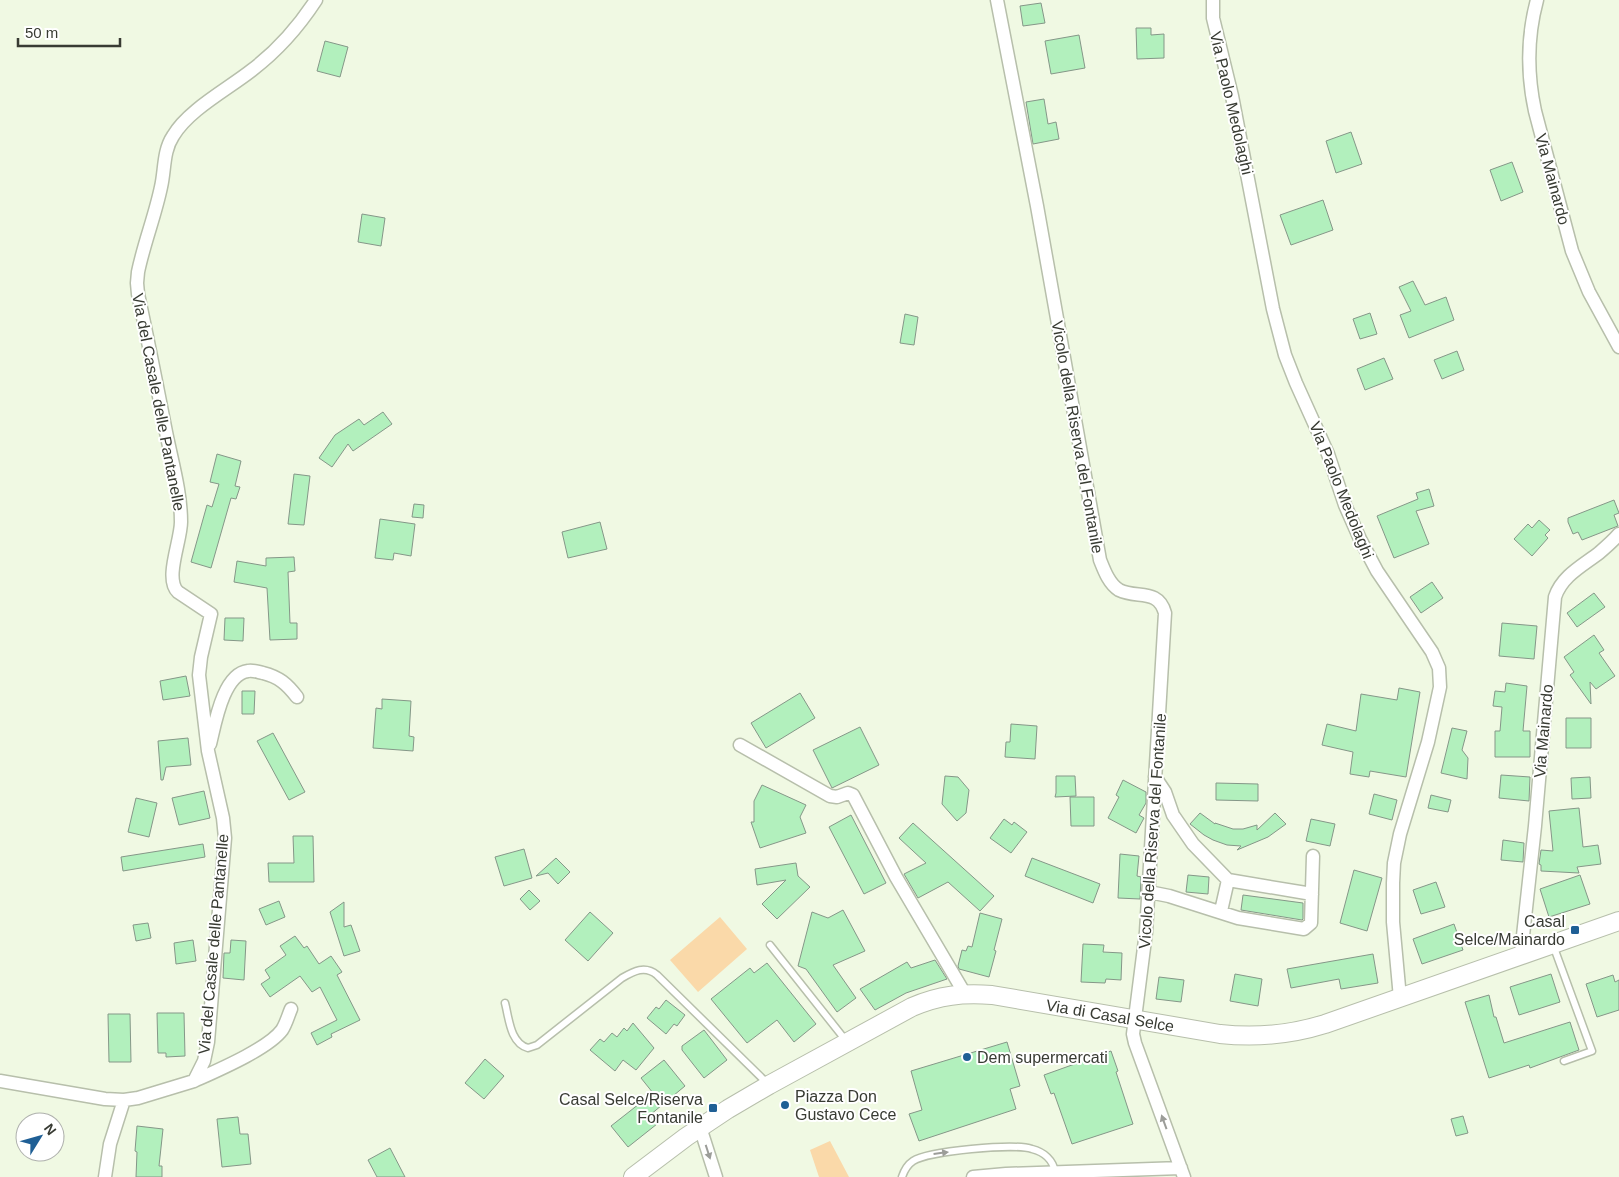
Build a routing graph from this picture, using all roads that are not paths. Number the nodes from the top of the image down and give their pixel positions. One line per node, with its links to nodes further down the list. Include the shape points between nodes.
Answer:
1 (316, 0): 9 (street, Via del Casale delle Pantanelle, via 271,54 191,115 173,135 137,280 179,499 181,530 172,572 173,587 211,614 199,675)
2 (997, 0): 10 (street, Vicolo della Riserva del Fontanile, via 1100,560 1108,578 1118,589 1152,596 1159,601 1165,613)
3 (1213, 0): 21 (street, Via Paolo Medolaghi, via 1213,18 1232,96 1273,308 1286,355 1362,544 1439,668 1440,687 1428,742 1394,863 1392,902)
4 (1537, 0): 5 (street, Via Mainardo, via 1529,56 1535,111 1572,251 1586,286)
5 (1619, 347)
6 (1619, 534): 19 (street, Via Mainardo, via 1567,578 1556,597)
7 (297, 697): 9 (street, via 287,684 276,677 254,671 242,673 224,695)
8 (740, 745): 20 (street, via 830,796 853,795 896,877)
9 (208, 751): 28 (street, Via del Casale delle Pantanelle, via 225,838 208,1042 204,1061)
10 (1155, 777): 12 (street, via 1193,844); 13 (street, Vicolo della Riserva del Fontanile)
11 (1313, 856): 14 (street)
12 (1228, 880): 14 (street); 15 (street)
13 (1149, 892): 15 (street); 24 (street, Vicolo della Riserva del Fontanile)
14 (1312, 894): 15 (street, via 1311,923 1304,929 1238,918)
15 (1222, 911)
16 (1619, 921): 17 (main road, Via di Casal Selce)
17 (1553, 943): 19 (main road, Via di Casal Selce); 26 (lane, via 1592,1051)
18 (770, 945): 25 (lane)
19 (1521, 954): 21 (main road, Via di Casal Selce)
20 (965, 994): 24 (main road, Via di Casal Selce, via 1002,996); 25 (main road, Via di Casal Selce, via 923,1002)
21 (1400, 998): 24 (main road, Via di Casal Selce, via 1316,1027 1270,1036 1220,1034)
22 (505, 1002): 29 (lane, via 515,1039 528,1048 537,1045 622,978 648,969)
23 (291, 1009): 28 (street, via 283,1029 275,1037)
24 (1135, 1019): 33 (street, Vicolo della Riserva del Fontanile, one-way to 24, via 1135,1044)
25 (848, 1043): 29 (main road, Via di Casal Selce)
26 (1564, 1061)
27 (0, 1081): 30 (street)
28 (194, 1081): 30 (street)
29 (769, 1085): 31 (main road, Via di Casal Selce)
30 (124, 1100): 34 (street, via 110,1144)
31 (700, 1127): 35 (main road, Via di Casal Selce); 36 (street, one-way to 36)
32 (1056, 1172): 33 (street); 37 (lane, one-way to 32, via 913,1161 929,1155 1012,1146 1040,1152 1051,1161); 38 (street)
33 (1183, 1172)
34 (105, 1177)
35 (633, 1177)
36 (716, 1177)
37 (902, 1177)
38 (973, 1177)

